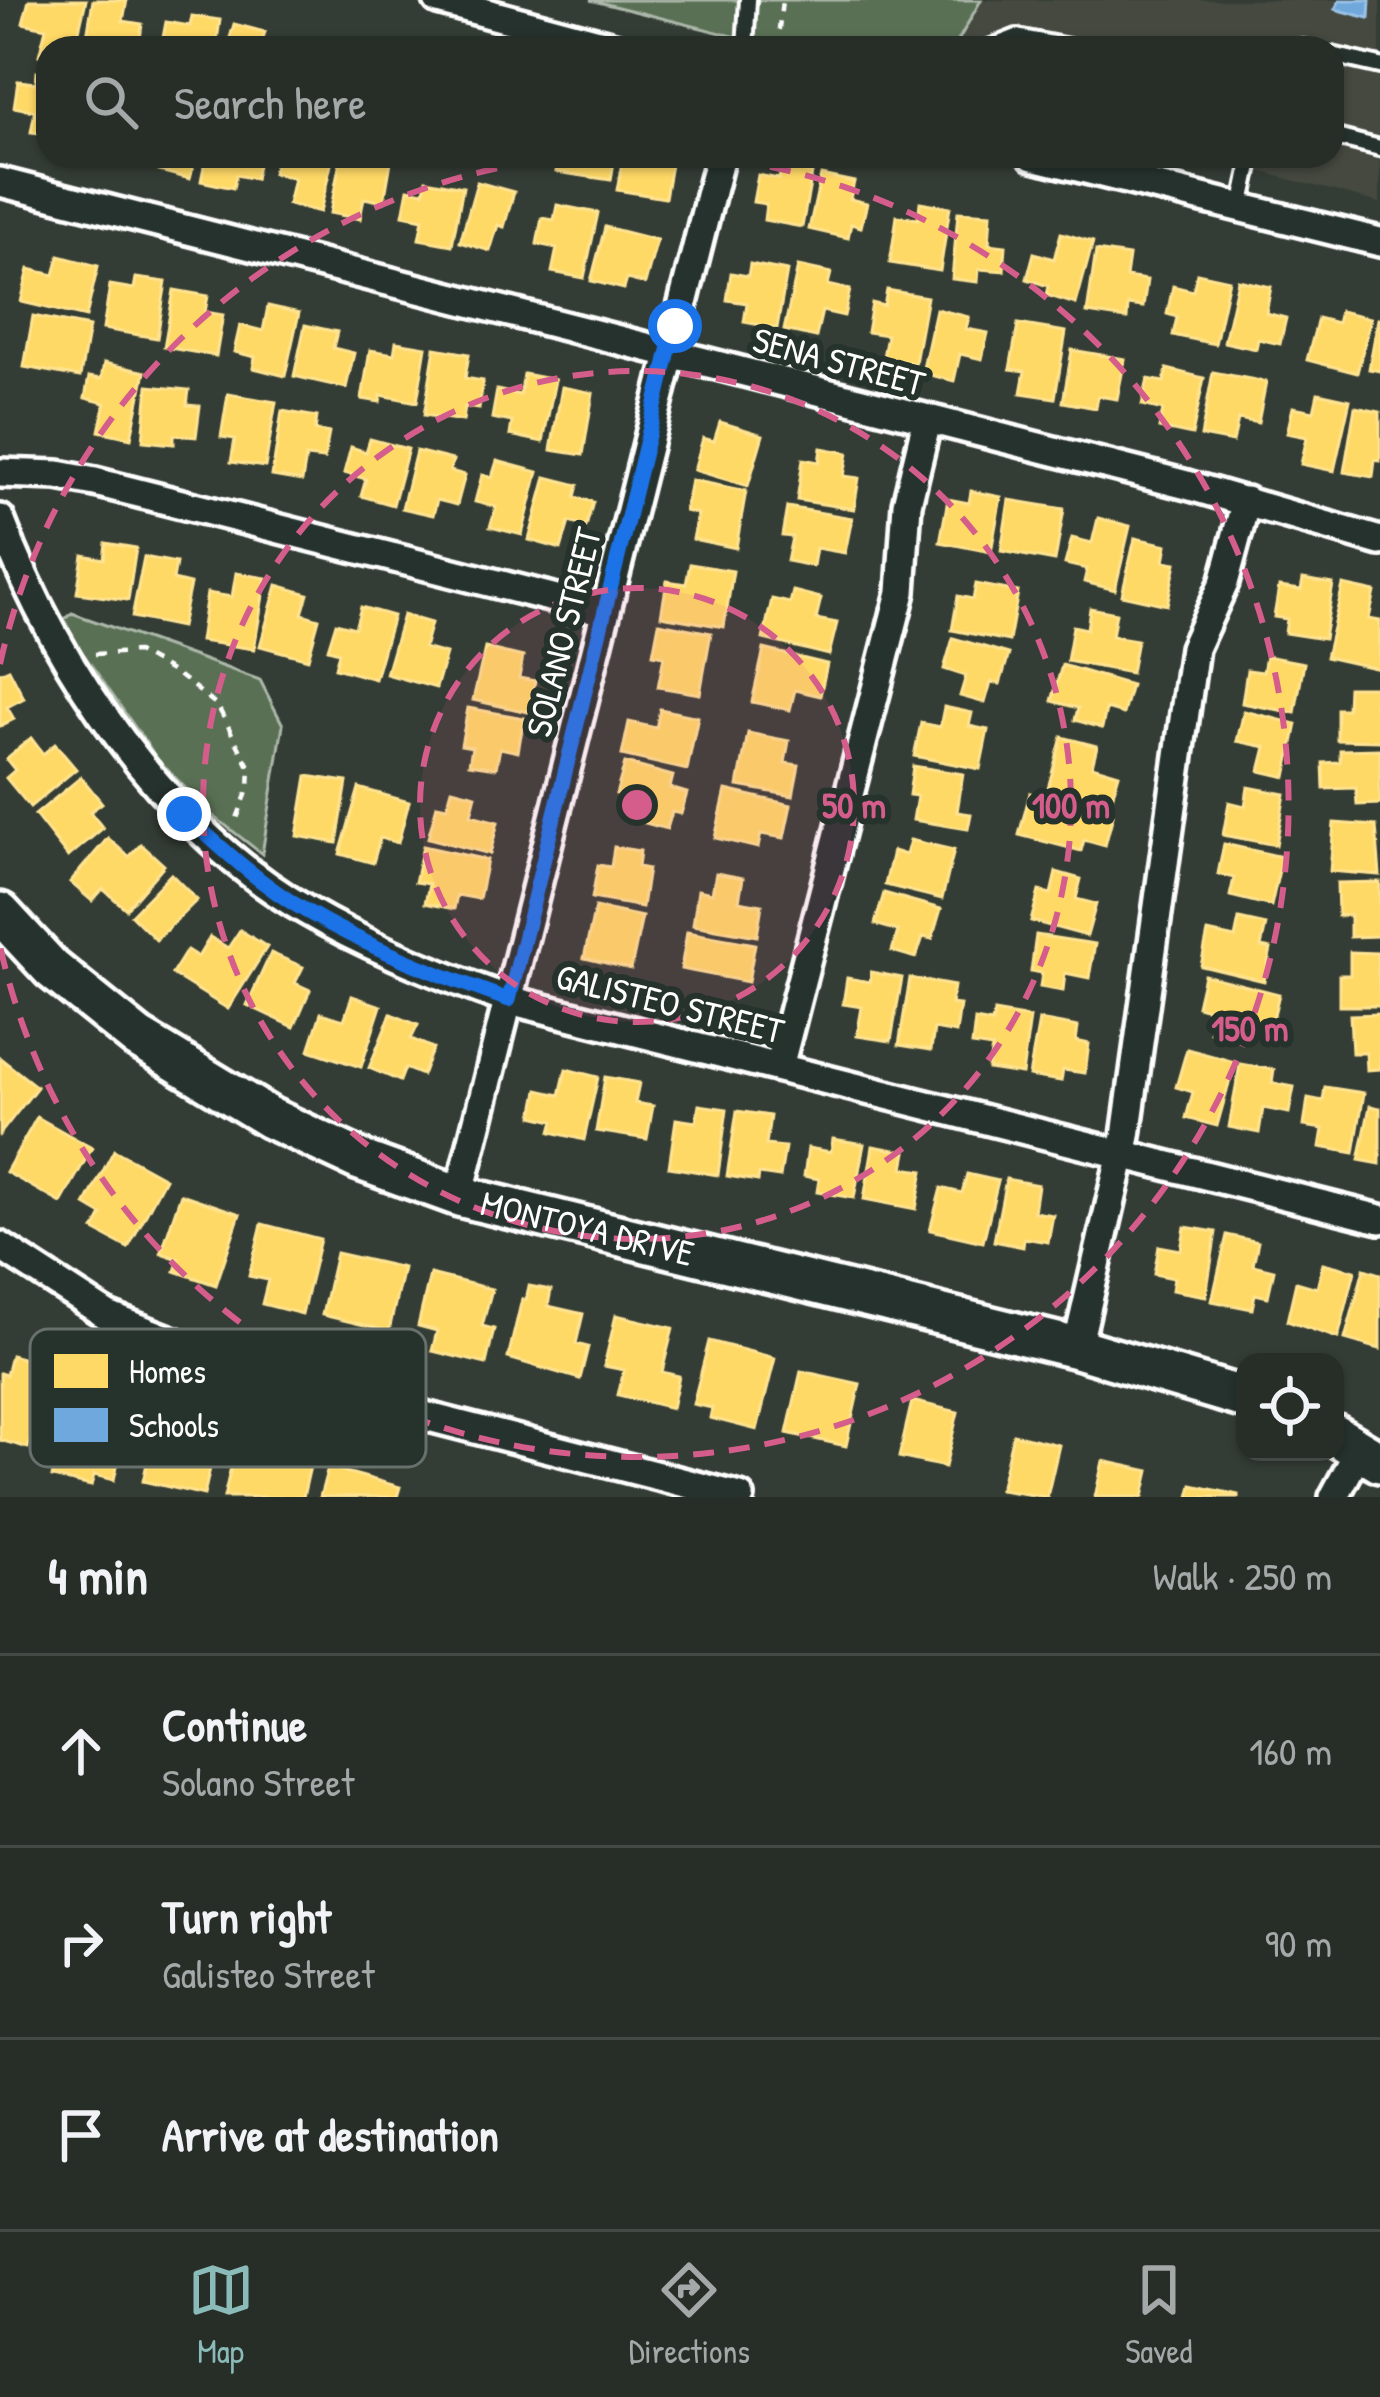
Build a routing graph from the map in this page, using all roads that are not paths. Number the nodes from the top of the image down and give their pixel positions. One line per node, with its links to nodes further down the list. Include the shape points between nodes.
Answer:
1 (438, 0): 3 (street)
2 (748, 0): 4 (lane)
3 (572, 36)
4 (746, 36)
5 (1344, 58): 6 (lane)
6 (1380, 66)
7 (1344, 139): 8 (lane)
8 (1380, 148)
9 (717, 168): 17 (street, SOLANO STREET)
10 (1081, 168): 14 (street)
11 (1148, 168): 14 (lane)
12 (1249, 168): 15 (lane)
13 (0, 182): 17 (street, SENA STREET)
14 (1145, 184): 15 (street)
15 (1241, 208): 16 (street)
16 (1380, 242)
17 (668, 354): 18 (street, SENA STREET); 23 (street, SOLANO STREET)
18 (927, 422): 20 (street, SENA STREET); 26 (street, via 908,504 902,592)
19 (0, 473): 23 (street, via 95,482)
20 (1246, 501): 22 (street, SENA STREET); 27 (street, via 1224,583 1193,648)
21 (0, 519): 25 (street, GALISTEO STREET, via 67,663 184,814 305,910)
22 (1380, 541)
23 (604, 610): 25 (street, SOLANO STREET)
24 (0, 913): 28 (street, MONTOYA DRIVE, via 52,969 138,1038 270,1118)
25 (509, 1000): 26 (street, GALISTEO STREET); 28 (street, SOLANO STREET)
26 (779, 1067): 27 (street, GALISTEO STREET)
27 (1122, 1157): 29 (street, GALISTEO STREET); 32 (street)
28 (459, 1196): 32 (street, MONTOYA DRIVE)
29 (1380, 1219)
30 (0, 1246): 31 (street)
31 (141, 1329)
32 (1077, 1348): 33 (street, MONTOYA DRIVE)
33 (1236, 1395)
34 (426, 1416): 36 (street)
35 (1358, 1449): 37 (street)
36 (740, 1497)
37 (1334, 1497)

